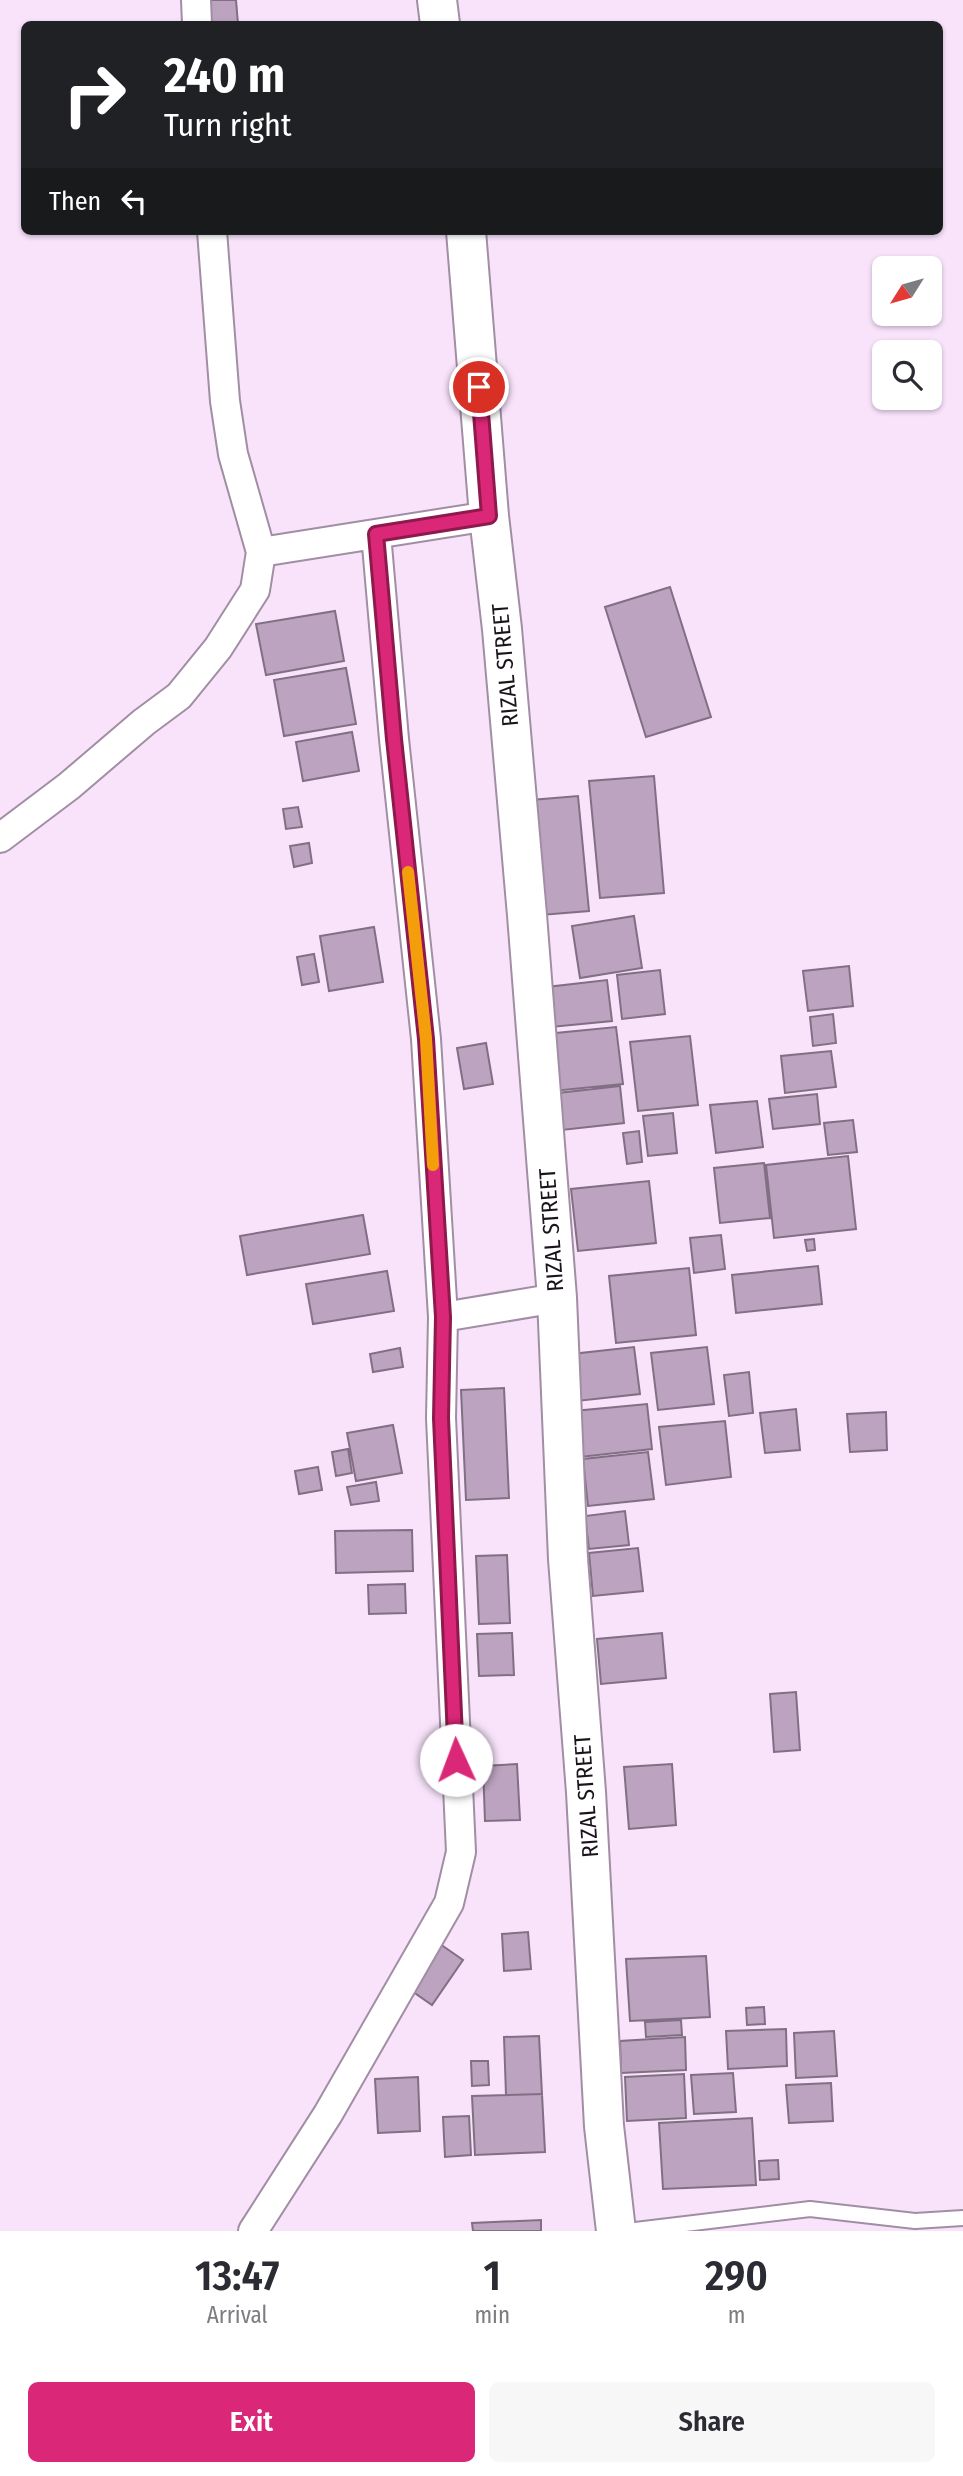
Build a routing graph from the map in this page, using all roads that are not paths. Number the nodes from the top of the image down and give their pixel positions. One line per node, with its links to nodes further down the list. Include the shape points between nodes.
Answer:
1 (195, 0): 3 (street)
2 (438, 0): 4 (main road)
3 (197, 21)
4 (440, 21)
5 (212, 235): 9 (street, via 233,454)
6 (466, 235): 7 (main road, RIZAL STREET)
7 (489, 516): 8 (street); 11 (main road, RIZAL STREET)
8 (376, 534): 9 (street); 12 (street, via 426,1039)
9 (261, 552): 10 (street, via 255,590 218,648 178,696)
10 (0, 838)
11 (557, 1298): 12 (street); 16 (main road, RIZAL STREET, via 568,1559 604,2126)
12 (443, 1317): 15 (street, via 441,1418 461,1852 449,1903 328,2114)
13 (963, 2218): 14 (lane)
14 (916, 2226): 17 (lane, via 810,2208)
15 (253, 2231)
16 (616, 2231)
17 (627, 2231)

